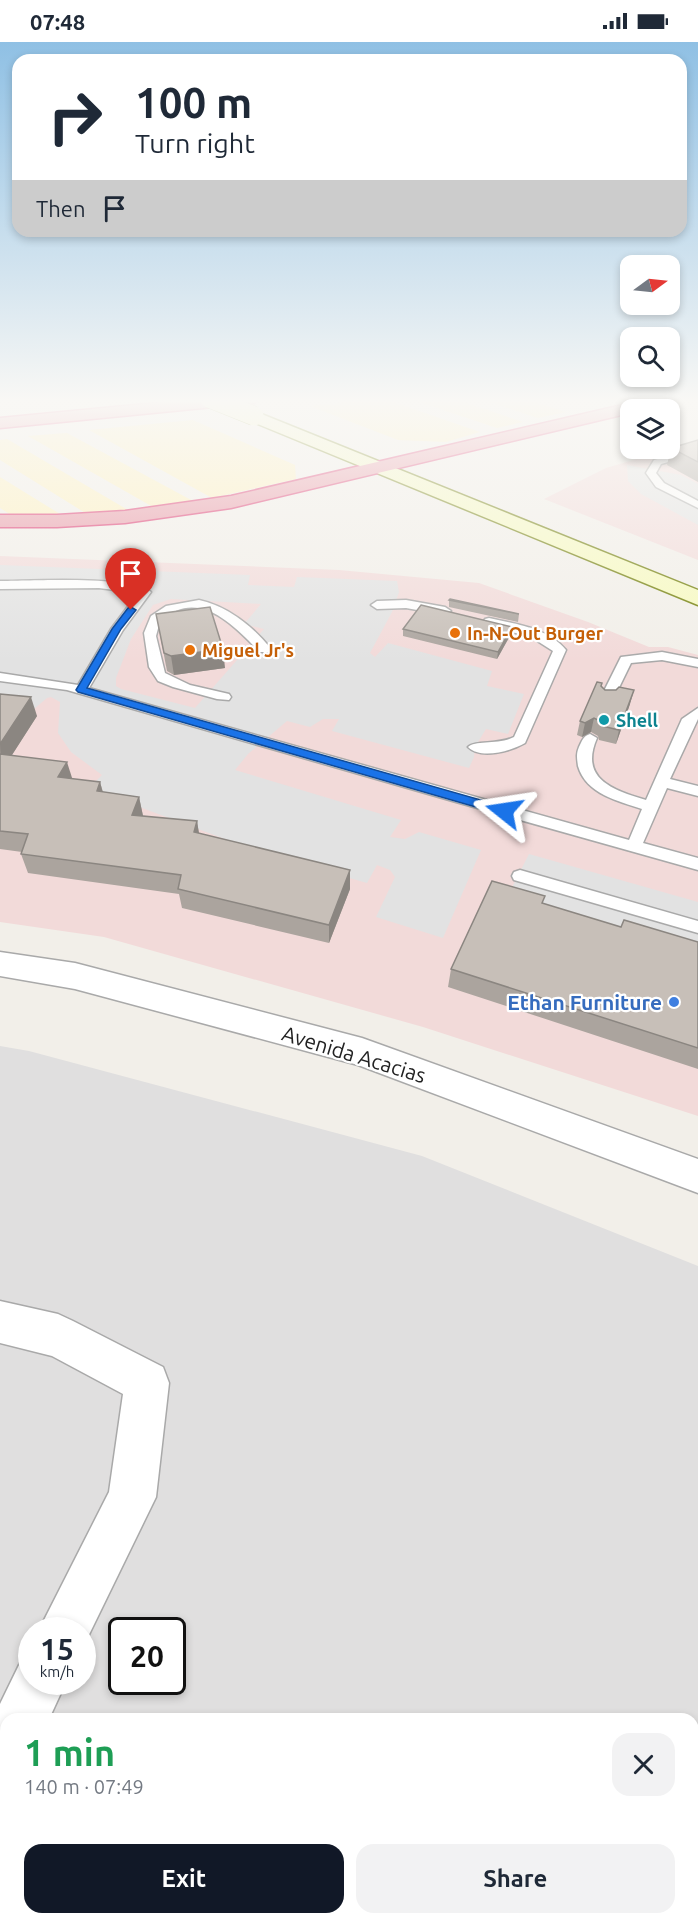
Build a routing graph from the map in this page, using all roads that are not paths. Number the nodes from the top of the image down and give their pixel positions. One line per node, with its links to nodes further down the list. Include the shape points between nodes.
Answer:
1 (298, 486): 5 (highway, via 231,502 125,517)
2 (428, 486): 7 (main road)
3 (660, 486): 4 (lane)
4 (698, 505)
5 (0, 521)
6 (0, 585): 12 (lane, via 114,586 141,588 145,592 117,629)
7 (698, 598)
8 (377, 605): 17 (lane, via 406,604 531,632 550,640 560,650 520,740 490,750)
9 (265, 649): 13 (lane, via 214,608 193,604 158,616 150,627 154,665 161,677)
10 (698, 663): 14 (lane, via 669,655 626,660)
11 (0, 677): 12 (lane)
12 (81, 690): 21 (lane)
13 (224, 697)
14 (607, 699)
15 (698, 712): 18 (lane, via 689,719)
16 (590, 738): 20 (lane, via 583,754 590,776 615,795)
17 (475, 747)
18 (662, 782): 19 (lane); 20 (lane)
19 (698, 791)
20 (651, 807): 21 (lane)
21 (634, 846): 22 (lane)
22 (698, 864)
23 (520, 876): 24 (lane)
24 (697, 924)
25 (0, 964): 26 (street, Avenida Acacias, via 75,976 362,1052)
26 (698, 1176)
27 (0, 1322): 28 (street, via 58,1335 147,1383 132,1497)
28 (72, 1617)
29 (33, 1695): 30 (street)
30 (24, 1713)

